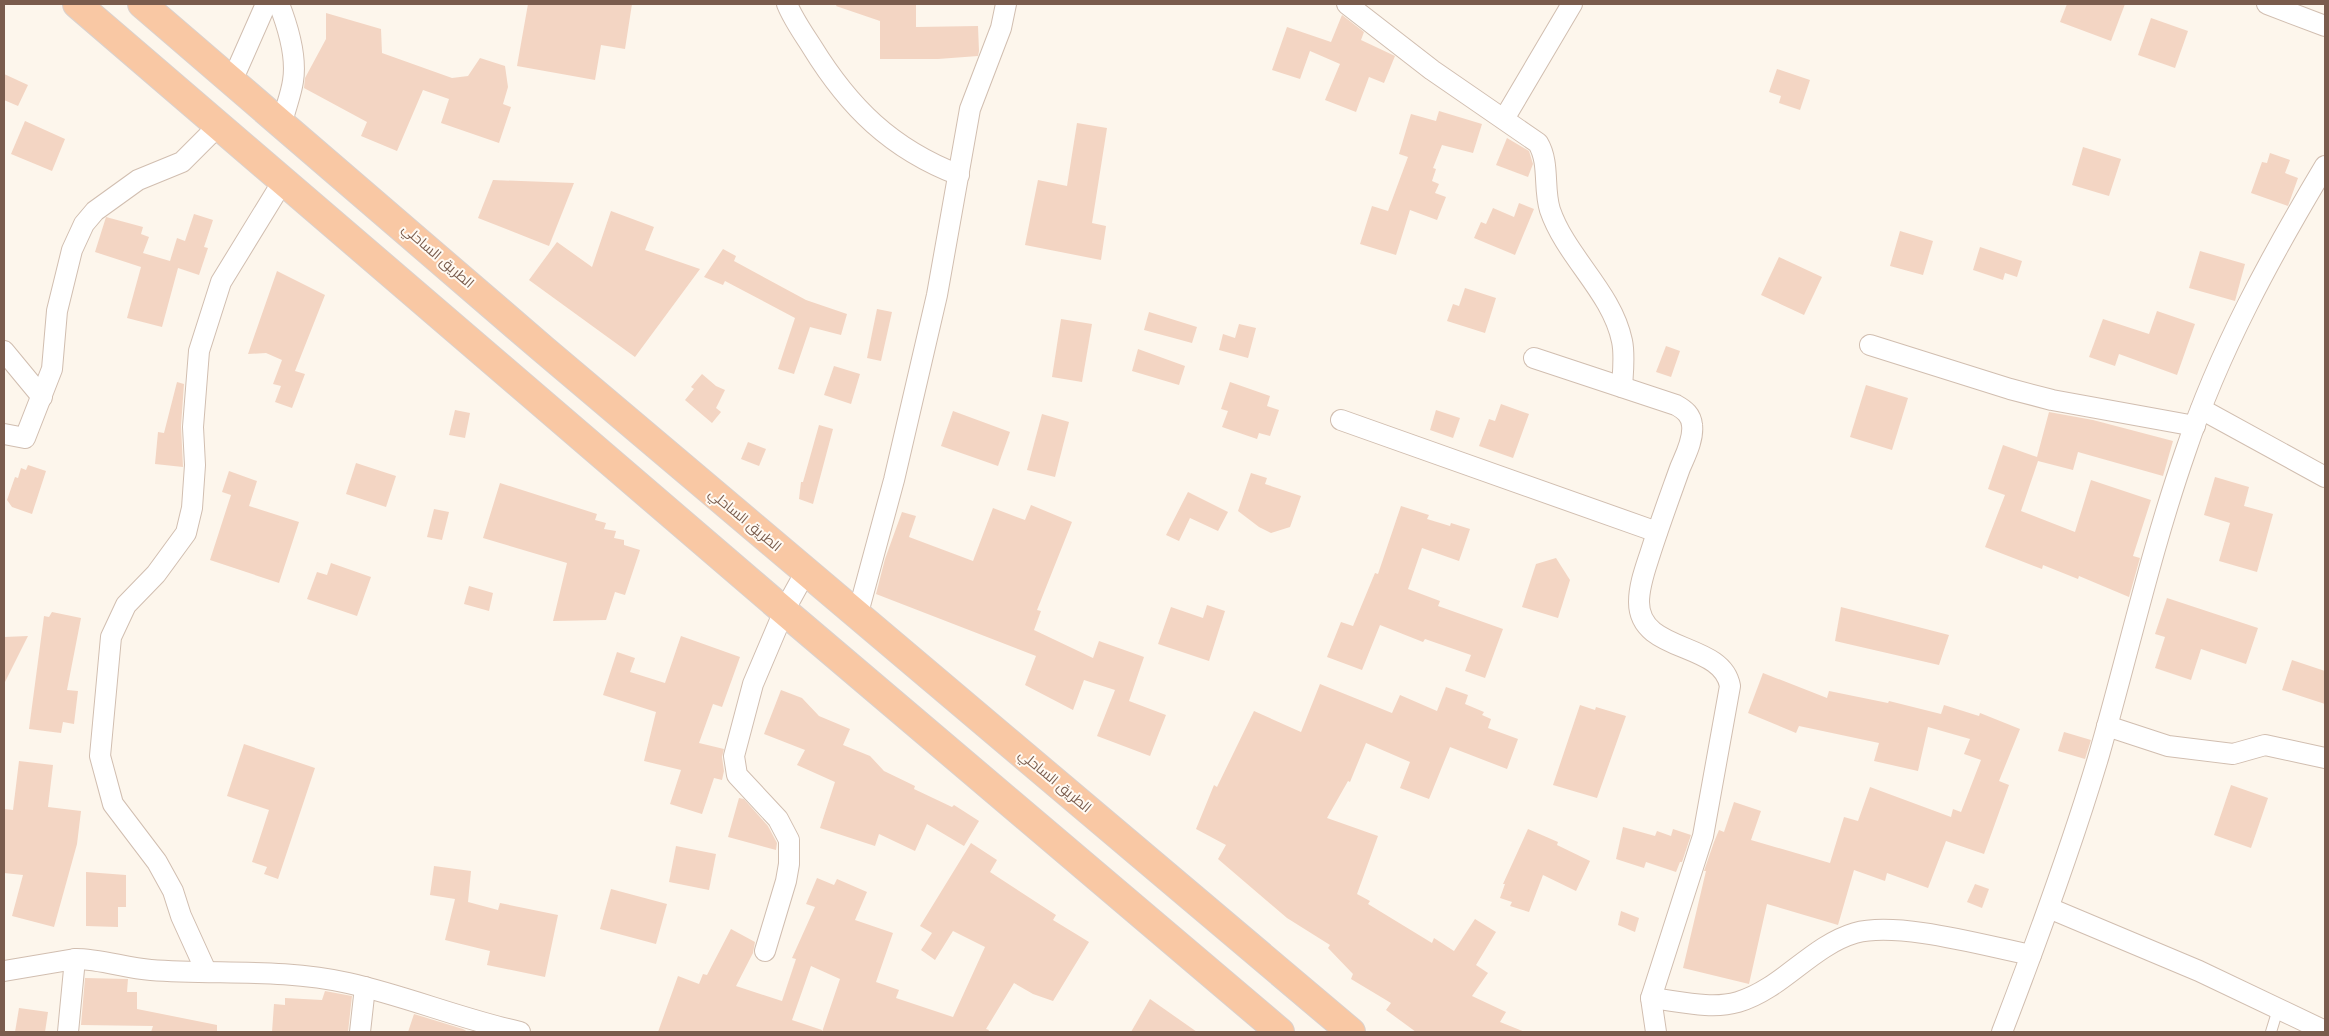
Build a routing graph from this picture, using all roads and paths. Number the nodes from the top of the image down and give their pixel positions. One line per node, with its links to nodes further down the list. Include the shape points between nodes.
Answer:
1 (77, 4): 14 (highway)
2 (142, 4): 11 (highway, الطريق الساحلي)
3 (266, 4): 11 (street)
4 (280, 4): 13 (street, via 294,61 294,82)
5 (787, 4): 16 (street, via 817,56 862,114 922,159)
6 (1006, 4): 16 (street, via 1001,28 970,108)
7 (1347, 4): 12 (street, via 1432,70)
8 (1572, 4): 12 (street)
9 (2267, 4): 10 (street)
10 (2325, 26)
11 (232, 82): 13 (highway, الطريق الساحلي)
12 (1504, 119): 21 (street, via 1530,136 1542,149 1547,199 1552,215 1619,329 1623,351)
13 (282, 123): 28 (highway, الطريق الساحلي)
14 (220, 124): 17 (highway); 22 (street, via 182,162 138,180 95,211 84,224 72,250 57,311 52,368)
15 (2325, 166): 23 (street, via 2237,329)
16 (958, 175): 30 (street, via 937,295 912,405)
17 (283, 181): 29 (highway); 38 (street, via 220,282 199,351 193,427 192,508 186,533 156,574 126,604 110,637 100,756 114,804 157,862 173,891)
18 (1870, 344): 23 (street, via 2061,402)
19 (4, 351): 22 (street)
20 (1534, 358): 21 (street)
21 (1622, 386): 27 (street, via 1685,410 1692,425 1686,452)
22 (42, 397): 25 (street, via 26,438)
23 (2198, 418): 26 (street); 31 (street, via 2162,530)
24 (1342, 420): 27 (street)
25 (4, 434)
26 (2325, 477)
27 (1657, 532): 40 (street, via 1642,577 1640,614 1656,633 1724,670 1730,686 1703,836)
28 (806, 571): 29 (street); 30 (highway, الطريق الساحلي)
29 (784, 611): 34 (street, via 753,684 734,756 736,775 778,819 789,840 786,881); 47 (highway)
30 (858, 613): 48 (highway, الطريق الساحلي)
31 (2107, 726): 32 (street, via 2168,746 2233,754 2265,745); 33 (street)
32 (2325, 758)
33 (2049, 908): 35 (street); 41 (street, via 2173,959)
34 (765, 951)
35 (2031, 955): 40 (street, via 1929,934 1884,929 1855,933 1823,948 1761,992 1737,1002 1710,1004); 50 (street)
36 (76, 959): 37 (street); 38 (street, via 149,970); 44 (street)
37 (4, 971)
38 (206, 971): 39 (street, via 287,974)
39 (365, 987): 42 (street); 45 (street)
40 (1651, 998): 49 (street)
41 (2278, 1009): 43 (street); 51 (lane)
42 (461, 1025): 46 (street)
43 (2325, 1031)
44 (68, 1032)
45 (360, 1032)
46 (520, 1032)
47 (1280, 1032)
48 (1351, 1032)
49 (1656, 1032)
50 (2002, 1032)
51 (2271, 1032)

